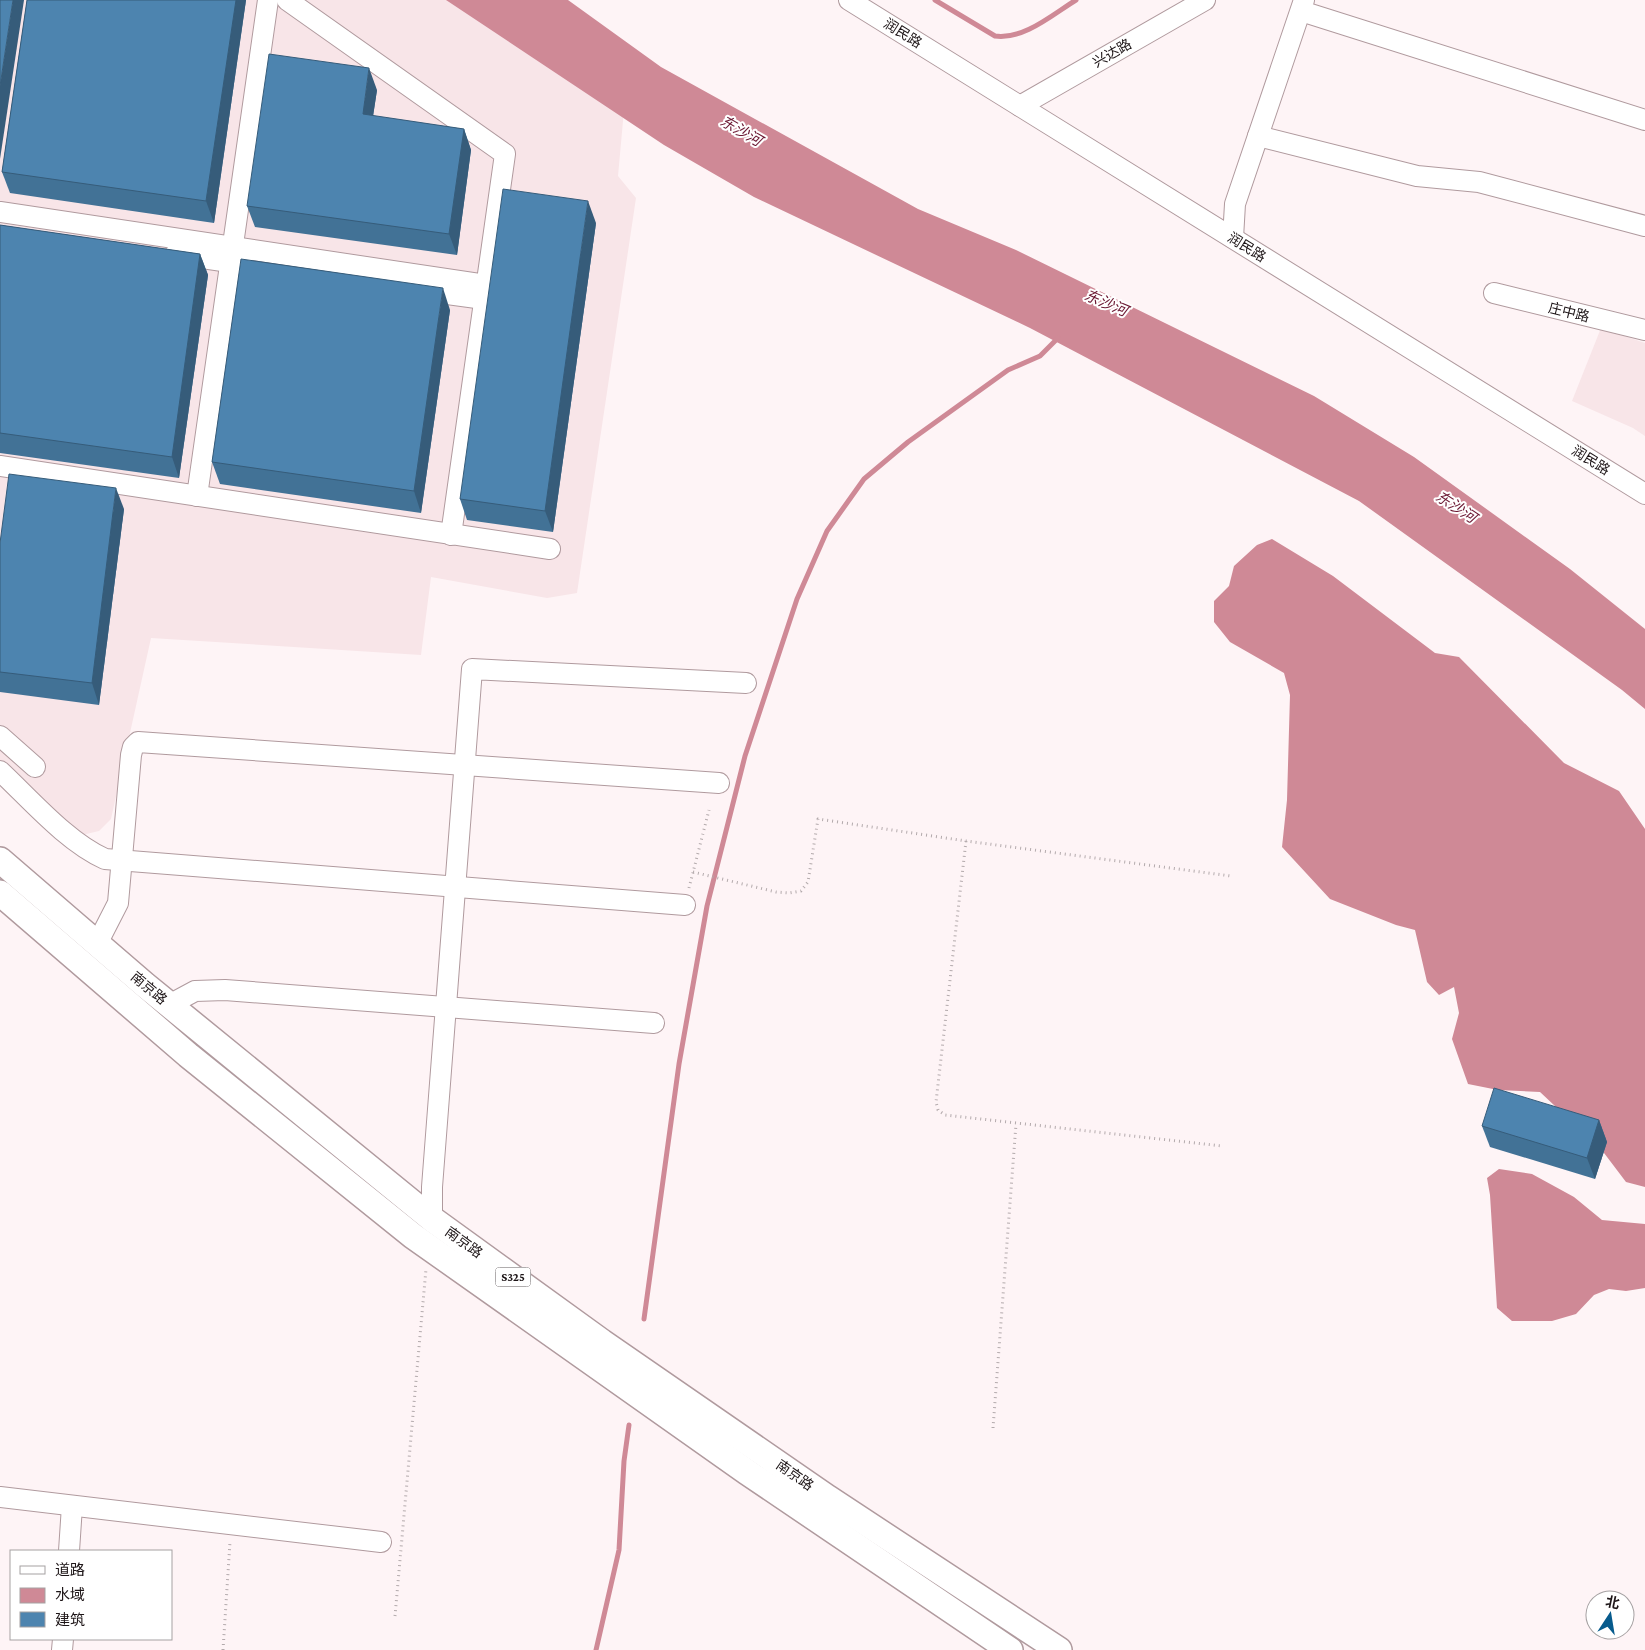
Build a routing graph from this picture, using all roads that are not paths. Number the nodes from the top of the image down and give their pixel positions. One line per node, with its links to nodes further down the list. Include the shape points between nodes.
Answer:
1 (268, 0): 13 (street)
2 (287, 0): 14 (street, via 505,154)
3 (849, 0): 6 (street, 润民路)
4 (1205, 0): 6 (street, 兴达路)
5 (1303, 5): 7 (street); 8 (street)
6 (1020, 106): 12 (street, 润民路)
7 (1645, 120)
8 (1258, 136): 10 (street, via 1417,176 1479,182); 12 (street, via 1235,204)
9 (0, 212): 13 (street)
10 (1645, 226)
11 (0, 229): 13 (street)
12 (1233, 238): 18 (street, 润民路)
13 (232, 254): 14 (street); 19 (street)
14 (485, 292): 20 (street)
15 (1494, 293): 16 (street, 庄中路)
16 (1645, 330)
17 (0, 466): 19 (street)
18 (1645, 494)
19 (197, 496): 20 (street)
20 (451, 535): 21 (street)
21 (550, 549)
22 (746, 684): 24 (street, via 472,669)
23 (0, 736): 25 (street)
24 (464, 765): 27 (street); 29 (street, via 138,742 130,755); 30 (street)
25 (35, 768)
26 (0, 771): 29 (street, via 67,834 94,854 105,859)
27 (719, 783)
28 (0, 860): 33 (main road, 南京路 / S325)
29 (122, 860): 30 (street); 33 (street, via 118,903)
30 (455, 887): 32 (street); 35 (street)
31 (0, 893): 42 (main road, 南京路 / S325, via 188,1055 428,1246 747,1472)
32 (685, 905)
33 (97, 944): 34 (main road, 南京路 / S325)
34 (169, 1005): 35 (street, via 195,991 225,990); 37 (main road, 南京路 / S325)
35 (446, 1007): 36 (street); 37 (street)
36 (654, 1023)
37 (432, 1219): 43 (main road, 南京路 / S325, via 602,1342 828,1498)
38 (0, 1497): 39 (street)
39 (72, 1506): 40 (street); 41 (street)
40 (381, 1542)
41 (69, 1550)
42 (1010, 1650)
43 (1059, 1650)

